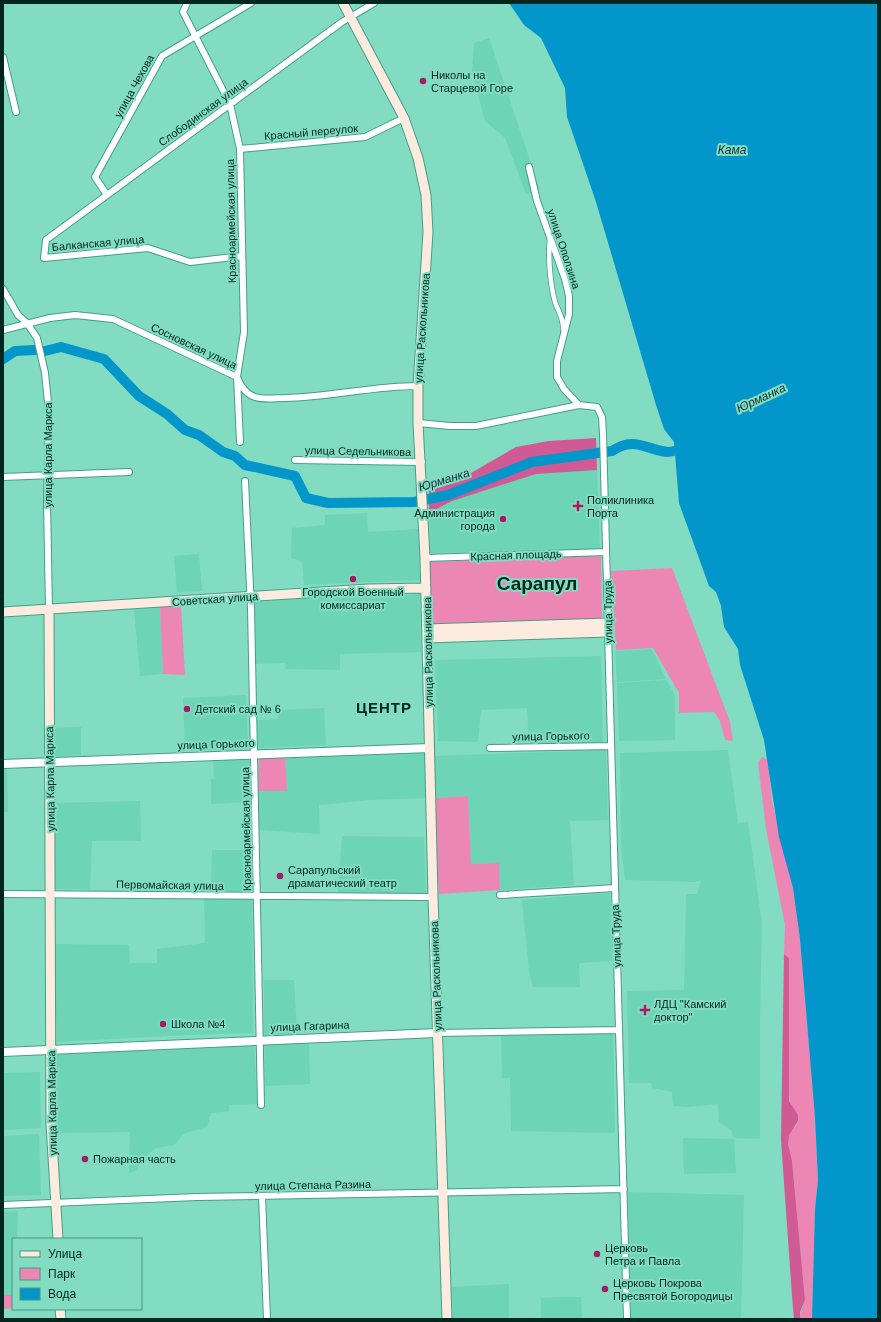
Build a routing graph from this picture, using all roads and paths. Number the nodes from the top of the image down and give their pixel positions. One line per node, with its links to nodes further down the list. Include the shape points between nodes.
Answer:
1 (187, 3): 6 (street, Красноармейская улица, via 183,12)
2 (251, 3): 6 (street, улица Чехова)
3 (343, 3): 5 (main road, улица Раскольникова)
4 (374, 3): 5 (street, Слободинская улица)
5 (350, 16): 8 (street, Слободинская улица); 10 (main road, улица Раскольникова)
6 (195, 35): 8 (street, Красноармейская улица); 13 (street, улица Чехова, via 162,56 95,177)
7 (3, 57): 9 (street)
8 (230, 104): 11 (street, Красноармейская улица); 13 (street, Слободинская улица)
9 (16, 112)
10 (404, 118): 11 (street, Красный переулок, via 365,137); 22 (main road, улица Раскольникова, via 418,158 426,195 428,232)
11 (240, 149): 16 (street, Красноармейская улица)
12 (529, 166): 14 (street, улица Оползина, via 537,201)
13 (107, 195): 15 (street, Слободинская улица)
14 (550, 236): 20 (street, via 548,258 555,302 564,322); 20 (street, улица Оползина, via 569,296 569,314)
15 (46, 240): 16 (street, Балканская улица, via 44,258 148,248 190,262)
16 (242, 256): 21 (street, Красноармейская улица, via 244,332)
17 (3, 289): 18 (street, улица Карла Маркса, via 18,315)
18 (27, 323): 19 (street, Сосновская улица); 21 (street, Сосновская улица, via 75,315 113,319); 29 (street, улица Карла Маркса, via 37,338 45,373 49,412)
19 (3, 330)
20 (563, 338): 23 (street, улица Оползина, via 557,361 557,377 564,389)
21 (237, 377): 22 (street, Сосновская улица, via 247,391 262,399 312,398 394,386); 25 (street, Красноармейская улица)
22 (418, 386): 24 (main road, улица Раскольникова)
23 (580, 405): 24 (street, via 476,426); 32 (street, via 597,407 602,417)
24 (418, 423): 27 (main road, улица Раскольникова)
25 (240, 442)
26 (295, 460): 27 (street, улица Седельникова)
27 (422, 466): 33 (main road, улица Раскольникова)
28 (129, 472): 29 (street)
29 (48, 476): 30 (street); 36 (street, улица Карла Маркса)
30 (3, 477)
31 (245, 481): 35 (street, Красноармейская улица)
32 (606, 552): 33 (street, Красная площадь); 38 (street, улица Труда)
33 (425, 558): 34 (main road, улица Раскольникова)
34 (426, 588): 35 (main road, Советская улица); 39 (main road, улица Раскольникова)
35 (251, 597): 36 (main road, Советская улица); 43 (street, Красноармейская улица)
36 (49, 610): 37 (main road, Советская улица); 44 (main road, улица Карла Маркса)
37 (3, 612)
38 (608, 628): 39 (main road); 40 (street, улица Труда)
39 (427, 633): 41 (main road, улица Раскольникова)
40 (611, 746): 42 (street, улица Горького); 46 (street, улица Труда)
41 (430, 748): 43 (street, улица Горького); 51 (main road, улица Раскольникова)
42 (490, 748)
43 (254, 754): 44 (street, улица Горького); 50 (street, Красноармейская улица)
44 (50, 762): 45 (street, улица Горького); 48 (main road, улица Карла Маркса)
45 (3, 764)
46 (615, 888): 49 (street); 52 (street, улица Труда)
47 (3, 894): 48 (street, Первомайская улица)
48 (51, 894): 50 (street, Первомайская улица); 55 (main road, улица Карла Маркса)
49 (500, 895)
50 (257, 896): 51 (street, Первомайская улица); 54 (street, Красноармейская улица)
51 (433, 898): 53 (main road, улица Раскольникова)
52 (619, 1030): 53 (street, улица Гагарина); 58 (street, улица Труда)
53 (438, 1033): 54 (street, улица Гагарина); 59 (main road, улица Раскольникова)
54 (261, 1039): 55 (street, улица Гагарина); 57 (street, Красноармейская улица)
55 (52, 1050): 56 (street, улица Гагарина); 61 (main road, улица Карла Маркса, via 52,1138)
56 (3, 1052)
57 (261, 1105)
58 (624, 1189): 59 (street, улица Степана Разина); 66 (street, улица Труда)
59 (444, 1193): 60 (street, улица Степана Разина); 65 (main road, улица Раскольникова)
60 (262, 1196): 61 (street, улица Степана Разина); 64 (street)
61 (56, 1204): 62 (street, улица Степана Разина); 63 (main road, улица Карла Маркса)
62 (3, 1205)
63 (58, 1238)
64 (267, 1319)
65 (448, 1319)
66 (627, 1319)

